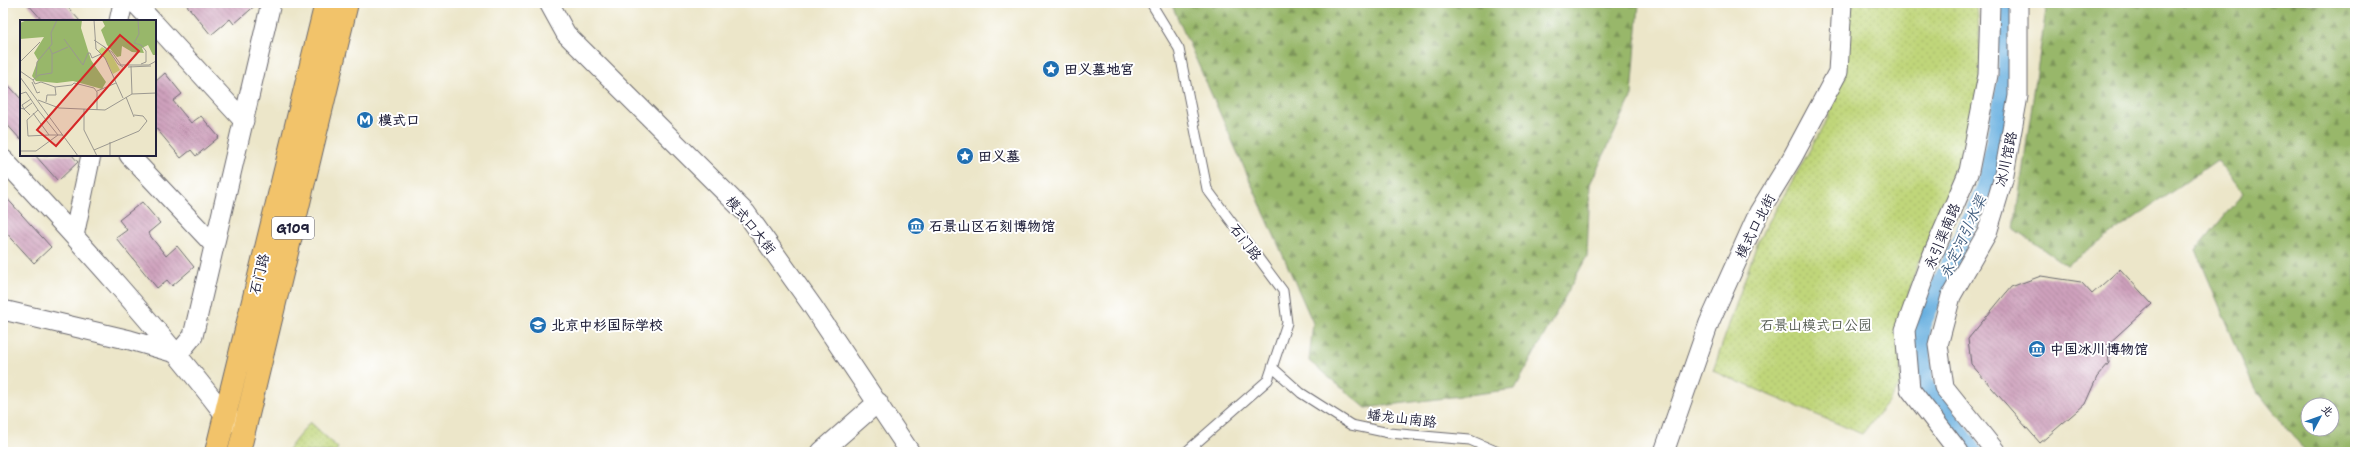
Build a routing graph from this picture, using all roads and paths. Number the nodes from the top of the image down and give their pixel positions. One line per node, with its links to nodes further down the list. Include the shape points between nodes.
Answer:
1 (123, 3): 11 (street)
2 (135, 3): 12 (street)
3 (271, 3): 14 (street)
4 (326, 3): 24 (highway, 石门路 / G109)
5 (347, 3): 25 (highway, 石门路 / G109)
6 (548, 3): 23 (street, 模式口大街, via 566,34 746,213)
7 (1151, 3): 22 (lane, 石门路, via 1179,49 1207,188 1283,291 1287,323)
8 (1842, 3): 32 (street, 模式口北街, via 1838,72 1760,212 1709,323)
9 (1990, 3): 33 (street, 永引渠南路, via 1988,75 1970,171 1930,262 1905,330 1910,389)
10 (2018, 3): 34 (street, 冰川馆路, via 2018,96 2003,180 1988,233 1951,296 1938,345 1944,387)
11 (119, 20)
12 (151, 20)
13 (156, 25): 14 (street)
14 (244, 122): 19 (street)
15 (91, 156): 18 (street)
16 (129, 156): 19 (street)
17 (3, 159): 18 (street)
18 (74, 236): 21 (street)
19 (214, 245): 21 (street, via 193,336)
20 (3, 310): 21 (street)
21 (178, 354): 24 (street)
22 (1272, 367): 30 (lane, 石门路, via 1268,380); 31 (lane, 蟠龙山南路, via 1301,393 1351,425 1389,433 1470,440)
23 (878, 402): 28 (street); 29 (street, 模式口大街)
24 (225, 415): 25 (street); 26 (highway, 石门路 / G109)
25 (244, 428): 27 (highway, 石门路 / G109)
26 (216, 452)
27 (239, 452)
28 (821, 452)
29 (910, 452)
30 (1186, 452)
31 (1498, 452)
32 (1664, 452)
33 (1959, 452)
34 (1996, 452)

